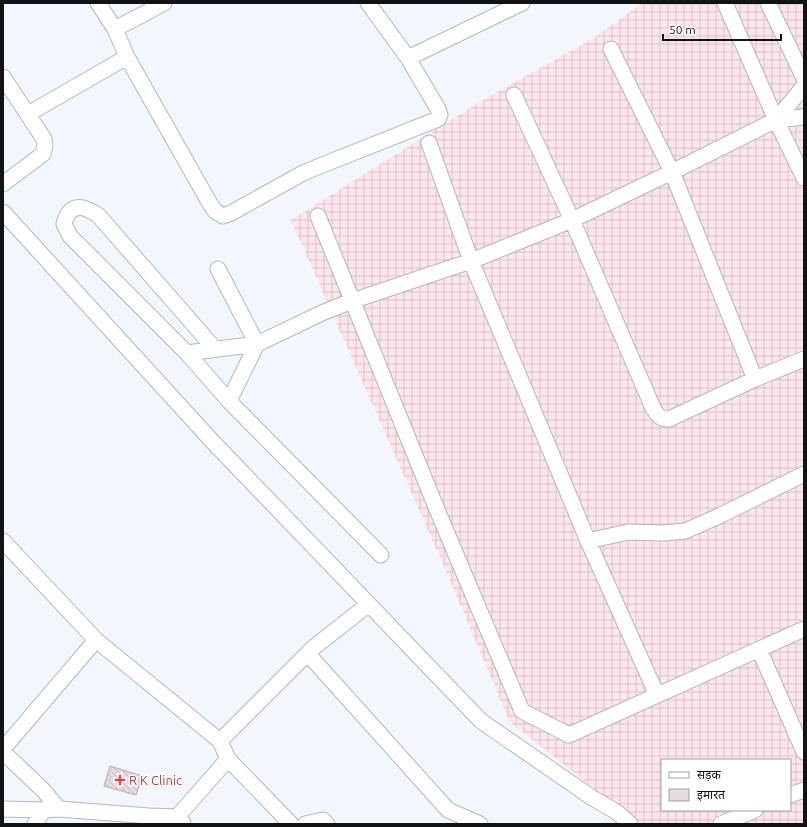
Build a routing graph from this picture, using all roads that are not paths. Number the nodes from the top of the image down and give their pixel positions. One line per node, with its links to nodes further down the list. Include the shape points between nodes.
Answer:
1 (98, 3): 7 (street)
2 (164, 3): 7 (street)
3 (368, 3): 10 (street)
4 (522, 3): 10 (street)
5 (725, 3): 17 (street)
6 (768, 3): 12 (street)
7 (115, 29): 9 (street)
8 (611, 49): 19 (street)
9 (127, 57): 10 (street, via 209,202 215,211 223,216 303,173 438,119 438,109); 15 (street)
10 (408, 58)
11 (3, 77): 15 (street)
12 (804, 78)
13 (804, 86): 17 (street)
14 (514, 95): 24 (street)
15 (28, 114): 21 (street, via 44,139 42,154)
16 (804, 117): 17 (street)
17 (776, 120): 19 (street); 20 (street)
18 (429, 143): 25 (street)
19 (672, 172): 24 (street); 32 (street)
20 (804, 178)
21 (3, 184)
22 (3, 212): 38 (street, via 212,441)
23 (318, 216): 27 (street)
24 (572, 220): 25 (street); 32 (street, via 658,416 669,419)
25 (472, 261): 27 (street); 36 (street)
26 (218, 269): 28 (street)
27 (352, 301): 28 (street); 43 (street, via 522,711 569,735)
28 (257, 344): 29 (street); 33 (street)
29 (215, 349): 30 (street); 30 (street, via 98,215 87,208 76,208 68,214 64,224 70,236)
30 (187, 353): 33 (street)
31 (804, 359): 32 (street)
32 (756, 379)
33 (229, 400): 37 (street)
34 (804, 474): 36 (street, via 685,531 628,532)
35 (3, 541): 40 (street)
36 (588, 541): 43 (street)
37 (381, 555)
38 (369, 604): 42 (street); 61 (street, via 481,721 590,797 618,813)
39 (804, 629): 41 (street)
40 (96, 640): 44 (street); 45 (street)
41 (759, 649): 43 (street); 47 (street)
42 (308, 654): 44 (street); 60 (street, via 448,810)
43 (657, 695)
44 (220, 741): 48 (street)
45 (3, 749)
46 (3, 752): 52 (street, via 43,790)
47 (804, 752)
48 (228, 759): 55 (street); 57 (street)
49 (804, 790): 50 (street)
50 (791, 795)
51 (3, 809): 52 (street)
52 (51, 809): 54 (street); 56 (street)
53 (753, 811): 62 (street)
54 (147, 820): 55 (street)
55 (180, 821)
56 (35, 824)
57 (291, 824)
58 (305, 824): 59 (street, via 323,820)
59 (327, 824)
60 (480, 824)
61 (630, 824)
62 (721, 824)

